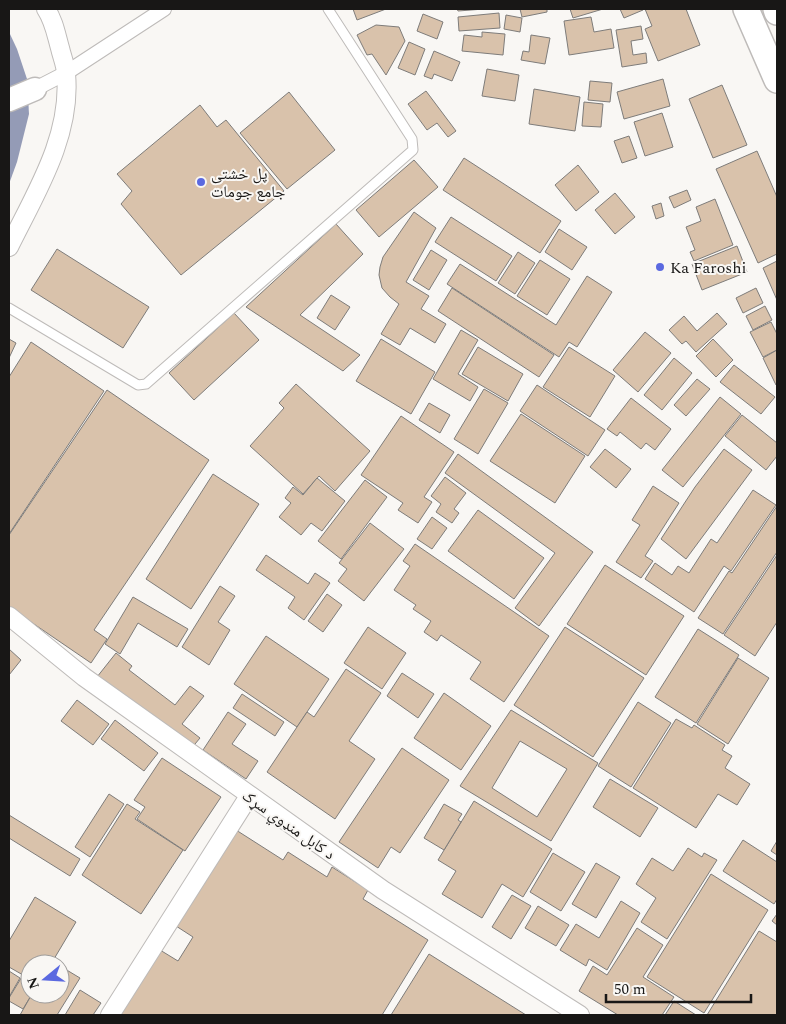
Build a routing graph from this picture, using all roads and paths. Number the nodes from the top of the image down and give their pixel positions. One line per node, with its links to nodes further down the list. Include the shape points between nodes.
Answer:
1 (46, 9): 5 (street, via 53,20)
2 (164, 9): 5 (street)
3 (328, 9): 10 (lane, via 412,139 413,150 146,384 138,385)
4 (746, 9): 6 (main road)
5 (66, 73): 7 (street); 9 (street, via 66,107 54,154)
6 (777, 80)
7 (35, 89): 8 (street)
8 (9, 100)
9 (9, 247)
10 (9, 308)
11 (9, 616): 12 (street, د کابل منډوي سړک, via 84,677)
12 (249, 796): 13 (street); 14 (street, د کابل منډوي سړک, via 383,890)
13 (110, 1015)
14 (580, 1015)

